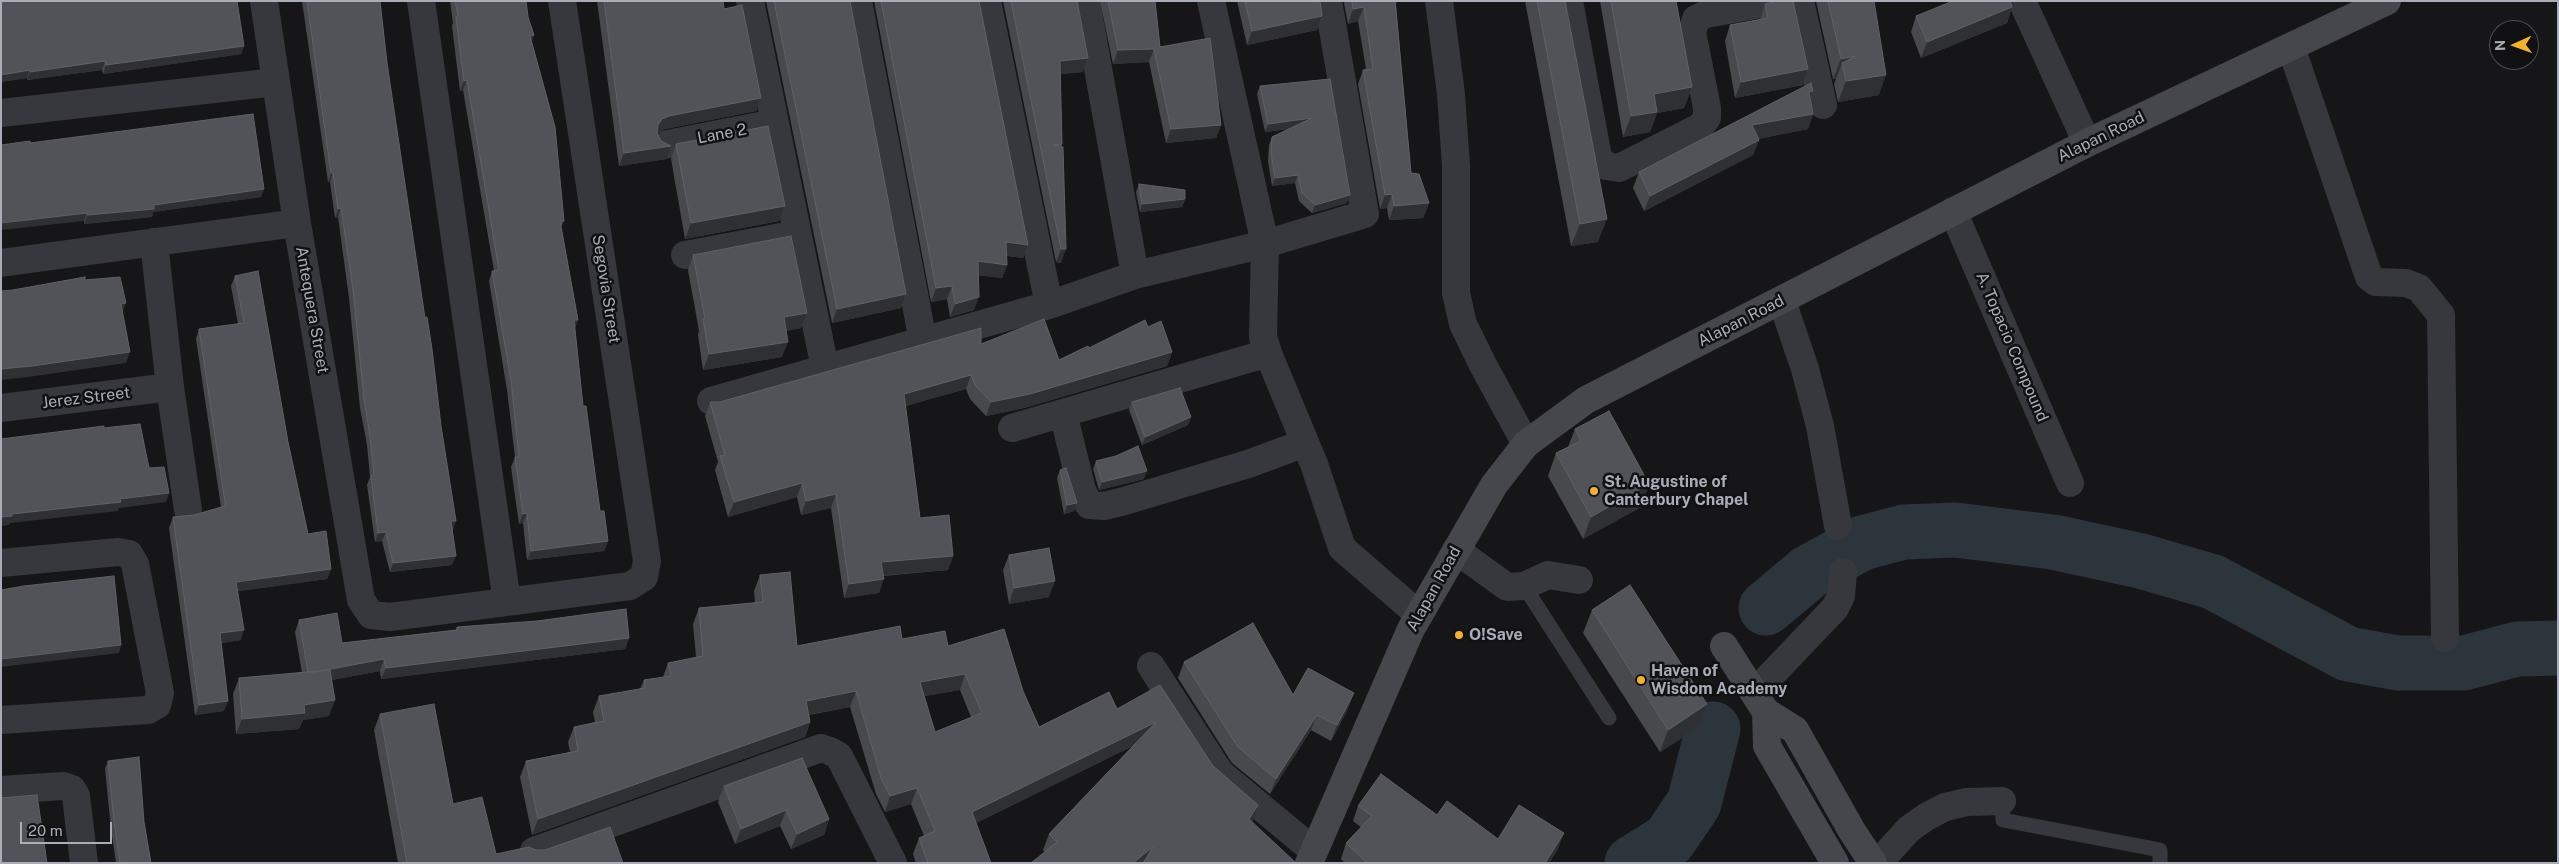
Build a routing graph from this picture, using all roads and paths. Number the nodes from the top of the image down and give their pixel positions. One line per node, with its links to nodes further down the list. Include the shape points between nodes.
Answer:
1 (264, 1): 17 (street, Antequera Street)
2 (420, 1): 51 (street)
3 (562, 1): 51 (street, Segovia Street, via 647,561 644,577 630,586)
4 (750, 1): 20 (street)
5 (858, 1): 33 (street)
6 (987, 1): 32 (street)
7 (1086, 1): 30 (street)
8 (1211, 1): 27 (street)
9 (1328, 1): 27 (street, via 1365,214)
10 (1439, 1): 41 (street, via 1456,166 1456,293 1464,324)
11 (1569, 1): 12 (street, via 1598,157 1606,166 1619,168 1700,127 1707,118 1692,32 1696,19 1706,14)
12 (1777, 1)
13 (1800, 1): 18 (street)
14 (2022, 1): 21 (street)
15 (2387, 1): 16 (street, Alapan Road)
16 (2291, 47): 21 (street, Alapan Road); 53 (street, via 2369,277 2376,282 2400,282 2418,288 2441,315)
17 (276, 82): 19 (street); 24 (street, Antequera Street)
18 (1823, 105)
19 (1, 113)
20 (775, 124): 22 (street, Lane 2); 25 (street)
21 (2087, 143): 23 (street, Alapan Road)
22 (668, 144)
23 (1953, 211): 31 (street, Alapan Road); 43 (street, A. Topacio Compound)
24 (297, 223): 26 (street); 51 (street, Antequera Street, via 360,600 371,615 390,617)
25 (798, 234): 28 (street); 35 (street)
26 (154, 242): 29 (street); 36 (street)
27 (1266, 244): 30 (street); 34 (street, via 1263,337)
28 (684, 255)
29 (1, 263)
30 (1136, 275): 32 (street)
31 (1782, 300): 41 (street, Alapan Road, via 1586,400); 45 (street, via 1820,426)
32 (1049, 305): 33 (street)
33 (923, 340): 35 (street)
34 (1268, 353): 39 (street); 42 (street)
35 (825, 368): 37 (street)
36 (170, 387): 38 (street, Jerez Street); 44 (street)
37 (711, 401)
38 (1, 408)
39 (1064, 413): 40 (street); 42 (street, via 1082,490 1089,505 1121,502)
40 (1012, 428)
41 (1523, 439): 46 (street, Alapan Road)
42 (1305, 444): 52 (street, via 1342,548)
43 (2070, 483)
44 (188, 510)
45 (1838, 526)
46 (1456, 550): 50 (street, via 1507,587); 52 (street, Alapan Road)
47 (1, 563): 58 (street, via 118,552 129,554 135,564 160,693 157,705 148,710)
48 (1843, 572): 56 (street, via 1841,596 1834,608)
49 (1580, 580): 50 (street, via 1548,575)
50 (1524, 586): 57 (lane)
51 (507, 602)
52 (1419, 615): 62 (street, Alapan Road)
53 (2445, 638)
54 (1724, 646): 56 (street)
55 (1151, 666): 62 (street, via 1220,773)
56 (1760, 703): 65 (street, via 1767,746); 66 (street, via 1795,730)
57 (1609, 718)
58 (1, 720)
59 (1, 790): 63 (street, via 63,786 72,789 76,796)
60 (2002, 800): 67 (street, via 1945,807 1909,829); 68 (lane, via 2003,820 2160,850)
61 (534, 851): 64 (street, via 821,748 839,756)
62 (1317, 859)
63 (84, 863)
64 (893, 863)
65 (1835, 863)
66 (1873, 863)
67 (1878, 863)
68 (2160, 863)

